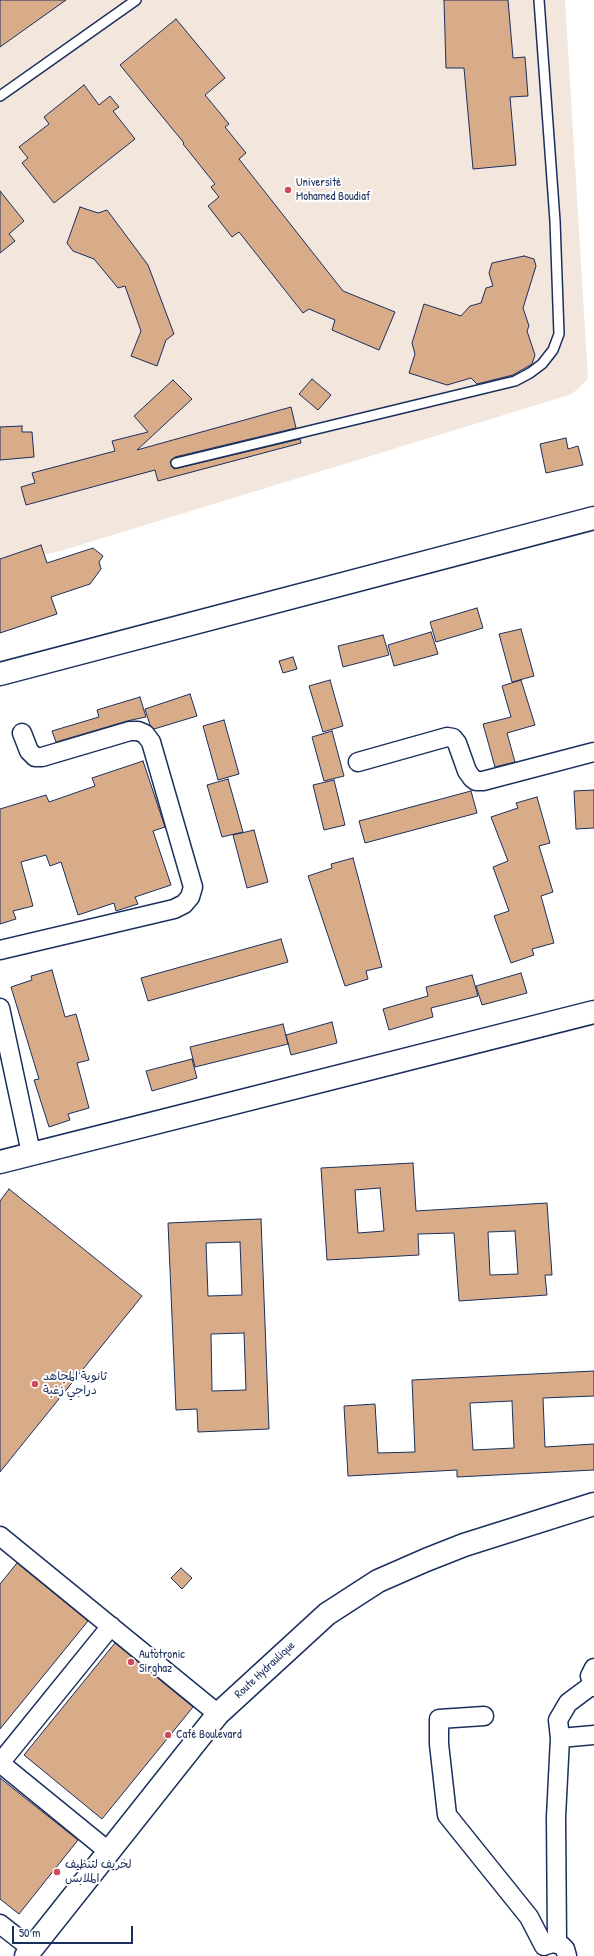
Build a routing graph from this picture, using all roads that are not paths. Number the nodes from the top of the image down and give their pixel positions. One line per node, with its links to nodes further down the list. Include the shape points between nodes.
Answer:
1 (136, 0): 3 (lane)
2 (539, 0): 4 (lane, via 555,222 559,334 553,350 542,364 515,381)
3 (0, 96)
4 (176, 463)
5 (594, 518): 6 (main road)
6 (0, 674)
7 (22, 733): 10 (street, via 29,752 35,757 42,758 130,731 138,730 145,734 151,742 193,887 190,897 184,904 174,909)
8 (594, 752): 9 (street, via 482,781 472,778 457,743 453,738 447,737)
9 (358, 762)
10 (0, 950)
11 (0, 1008): 13 (street)
12 (594, 1012): 13 (main road)
13 (31, 1153): 14 (main road)
14 (0, 1162)
15 (594, 1504): 19 (main road, Route Hydraulique, via 464,1545 378,1581 327,1614)
16 (0, 1537): 17 (street)
17 (111, 1626): 19 (street); 23 (street)
18 (593, 1680): 22 (street, via 568,1703 558,1720)
19 (218, 1714): 24 (main road, Route Hydraulique)
20 (484, 1716): 26 (street, via 439,1719 439,1744 447,1815 529,1917)
21 (594, 1735): 22 (street)
22 (560, 1738): 26 (street)
23 (0, 1763): 24 (street)
24 (108, 1851): 27 (main road, Route Hydraulique)
25 (0, 1924): 27 (street)
26 (552, 1950)
27 (29, 1953)

